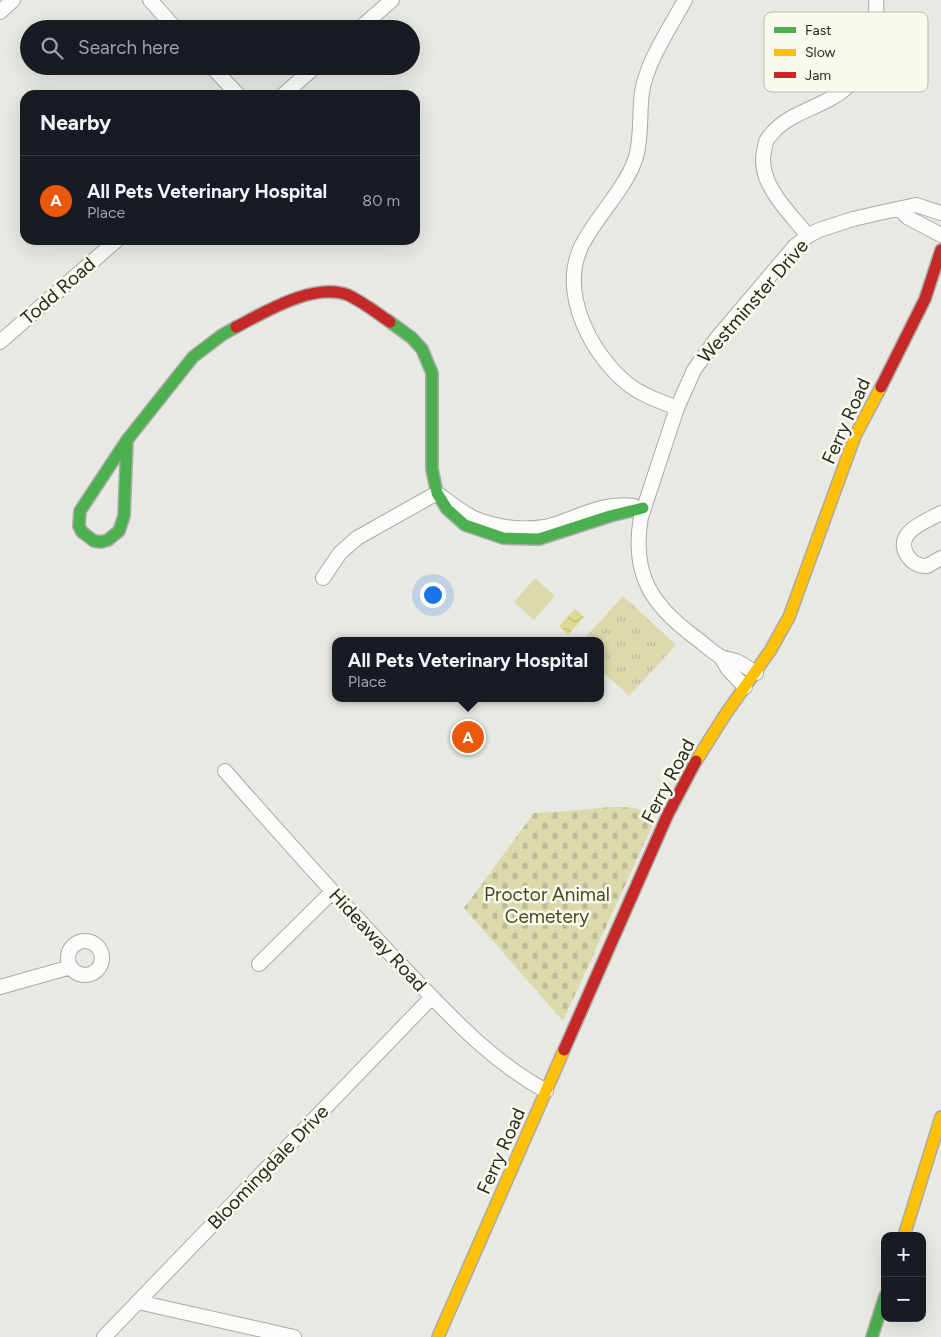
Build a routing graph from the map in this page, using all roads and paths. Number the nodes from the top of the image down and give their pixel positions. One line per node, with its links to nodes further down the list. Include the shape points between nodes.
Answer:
1 (13, 0): 5 (street)
2 (150, 0): 6 (street)
3 (392, 0): 7 (street)
4 (685, 0): 20 (street, via 645,78 636,156 580,249 574,284 578,310 608,365 644,395)
5 (0, 12)
6 (168, 20)
7 (370, 20)
8 (220, 75): 10 (street)
9 (306, 75): 11 (street)
10 (234, 90)
11 (289, 90)
12 (839, 92): 16 (street, via 780,125 767,140 762,160 766,178 775,194)
13 (900, 209): 14 (street, Westminster Drive, via 916,205); 15 (street, via 907,217); 16 (street, Westminster Drive, via 853,219)
14 (941, 214)
15 (941, 235)
16 (808, 236): 20 (street, Westminster Drive, via 795,246 717,338 694,370)
17 (111, 245): 19 (street, Todd Road)
18 (941, 250): 28 (street, Ferry Road, via 913,325 855,436 789,617)
19 (0, 342)
20 (677, 408): 23 (street, Westminster Drive)
21 (127, 440): 21 (street, via 80,511 79,526 94,541 108,540 119,532 122,525); 22 (street, via 193,357 208,344 264,312 300,297 334,292 365,305 412,338 422,349 432,373 432,469)
22 (437, 493): 23 (street, via 475,518 519,528 550,525 606,506 620,504); 26 (street, via 357,538 340,553)
23 (643, 508): 27 (street, Westminster Drive, via 638,549 650,592 677,625)
24 (941, 513): 25 (street, via 912,529 904,540 906,554 915,564 927,566)
25 (941, 558)
26 (323, 578)
27 (721, 657): 28 (street, Westminster Drive); 29 (street, Westminster Drive)
28 (756, 673): 29 (street, Ferry Road)
29 (745, 687): 36 (street, Ferry Road, via 700,753 668,814)
30 (225, 771): 31 (street, Hideaway Road)
31 (332, 892): 32 (street); 35 (street, Hideaway Road)
32 (258, 964)
33 (71, 967): 34 (street)
34 (0, 987)
35 (432, 997): 36 (street, Hideaway Road, via 487,1052); 39 (street, Bloomingdale Drive)
36 (546, 1091): 43 (street, Ferry Road)
37 (941, 1116): 38 (street)
38 (905, 1232)
39 (138, 1302): 41 (street, Bloomingdale Drive); 42 (street)
40 (881, 1309): 44 (street)
41 (104, 1337)
42 (294, 1337)
43 (438, 1337)
44 (872, 1337)

